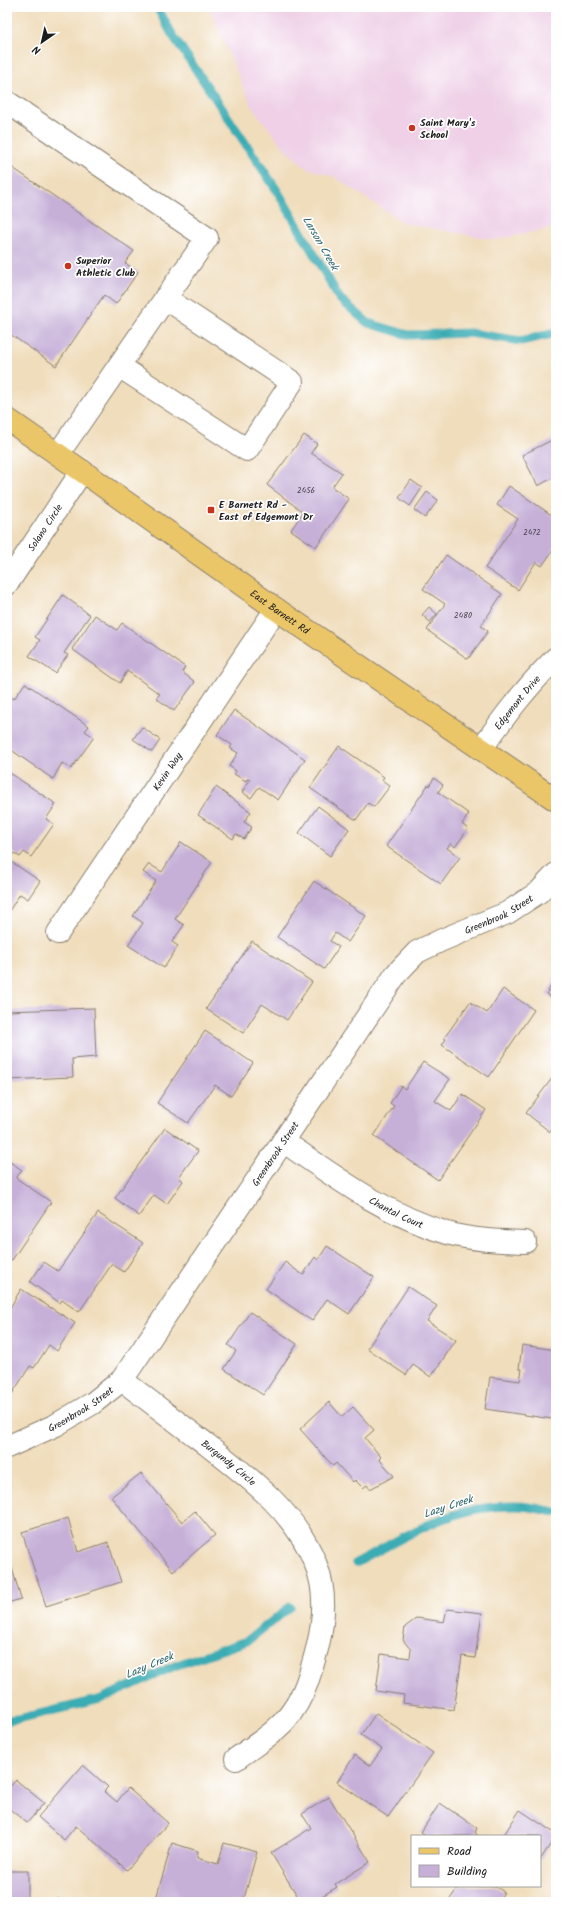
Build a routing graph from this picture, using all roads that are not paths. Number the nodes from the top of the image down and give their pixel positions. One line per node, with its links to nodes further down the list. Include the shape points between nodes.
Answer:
1 (7, 102): 2 (street, via 207,238)
2 (165, 298): 3 (street); 3 (street, via 292,382 247,450)
3 (119, 366): 5 (street)
4 (7, 419): 5 (main road, East Barnett Rd)
5 (58, 454): 6 (main road, East Barnett Rd)
6 (82, 471): 7 (street, Solano Circle); 8 (main road, East Barnett Rd)
7 (7, 584)
8 (276, 609): 10 (main road, East Barnett Rd); 13 (street, Kevin Way)
9 (556, 658): 10 (street, Edgemont Drive, via 535,678)
10 (481, 749): 11 (main road, East Barnett Rd)
11 (556, 800)
12 (556, 874): 14 (street, Greenbrook Street, via 539,892 507,913 417,952 396,974)
13 (58, 933)
14 (283, 1142): 15 (street, Chantal Court, via 349,1187 405,1219 448,1234 486,1240); 16 (street, Greenbrook Street)
15 (525, 1242)
16 (122, 1380): 17 (street, Greenbrook Street, via 93,1404 56,1425); 18 (street, Burgundy Circle, via 248,1477 286,1514 316,1564 323,1601 320,1634 311,1672 298,1704 276,1730)
17 (7, 1447)
18 (236, 1759)

